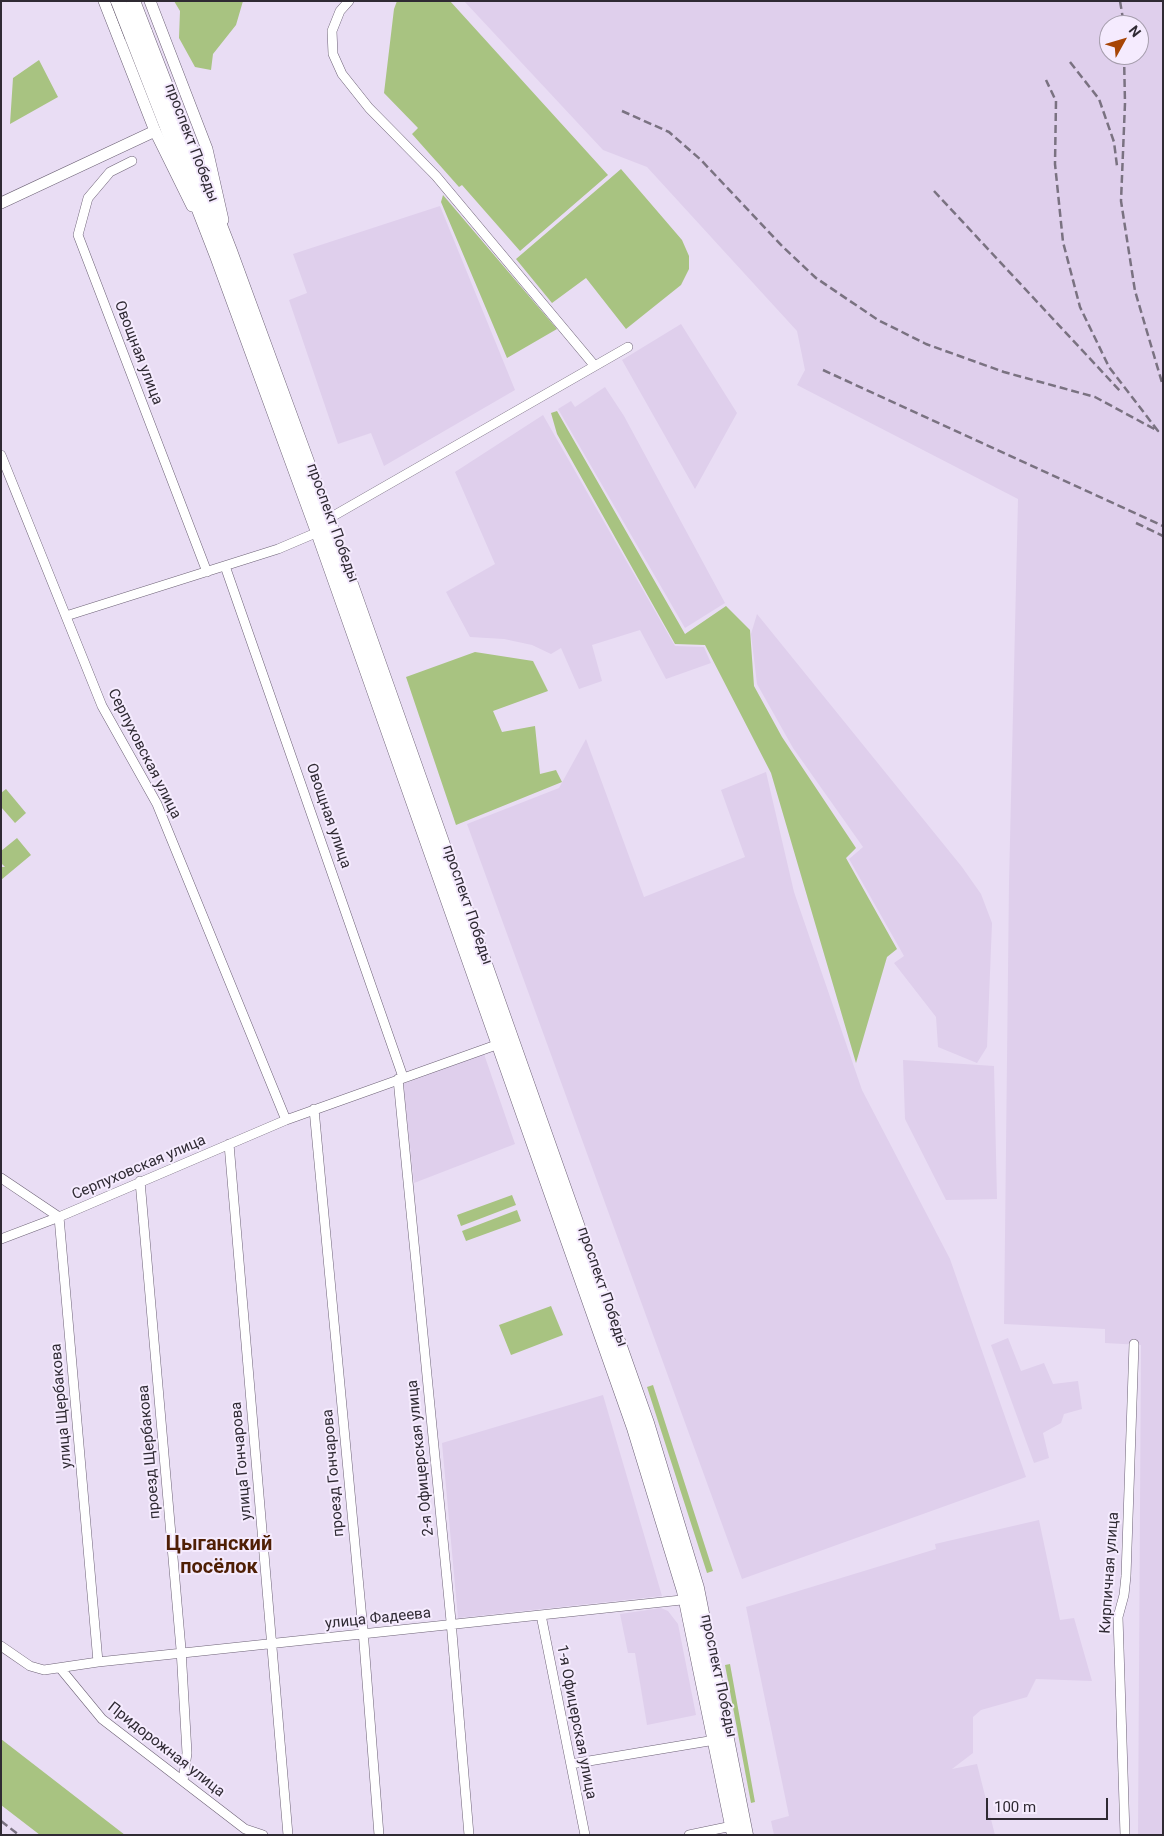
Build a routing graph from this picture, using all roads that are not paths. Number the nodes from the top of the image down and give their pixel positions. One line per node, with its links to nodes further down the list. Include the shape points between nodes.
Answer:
1 (104, 1): 7 (street)
2 (118, 1): 8 (main road, проспект Победы, bridge)
3 (133, 1): 8 (main road, проспект Победы, bridge)
4 (150, 1): 6 (street)
5 (349, 1): 14 (street, via 340,11 332,31 333,54 342,74 369,108 436,176)
6 (155, 15): 7 (street); 12 (street, via 207,149)
7 (115, 30): 9 (street)
8 (138, 34): 12 (main road, проспект Победы)
9 (155, 131): 11 (street); 12 (street)
10 (132, 161): 19 (street, Овощная улица, via 110,172 88,198 78,235)
11 (1, 203)
12 (224, 254): 16 (main road, проспект Победы); 17 (main road, проспект Победы)
13 (628, 347): 14 (street)
14 (594, 365): 16 (street)
15 (1, 455): 20 (street, Серпуховская улица)
16 (328, 519): 17 (street); 31 (main road, проспект Победы, via 647,1423 675,1510)
17 (318, 532): 18 (street); 21 (main road, проспект Победы)
18 (225, 566): 19 (street); 22 (street, Овощная улица)
19 (207, 572): 20 (street)
20 (66, 616): 24 (street, Серпуховская улица, via 102,706 157,804)
21 (499, 1044): 22 (street, Серпуховская улица); 31 (main road, проспект Победы)
22 (400, 1078): 23 (street, Серпуховская улица); 33 (street, 2-я Офицерская улица)
23 (314, 1109): 24 (street, Серпуховская улица); 34 (street, проезд Гончарова)
24 (286, 1120): 25 (street, Серпуховская улица)
25 (228, 1144): 27 (street, Серпуховская улица); 36 (street, улица Гончарова)
26 (1, 1178): 28 (street)
27 (140, 1181): 28 (street, Серпуховская улица); 37 (street, проезд Щербакова)
28 (59, 1217): 29 (street, Серпуховская улица); 38 (street, улица Щербакова)
29 (1, 1240)
30 (1134, 1344): 51 (street, Кирпичная улица, via 1126,1576 1118,1617)
31 (692, 1599): 32 (street, улица Фадеева); 40 (main road, проспект Победы); 50 (main road, проспект Победы)
32 (541, 1615): 33 (street, улица Фадеева); 41 (street, 1-я Офицерская улица)
33 (452, 1625): 34 (street, улица Фадеева); 47 (street, 2-я Офицерская улица)
34 (363, 1634): 36 (street, улица Фадеева); 46 (street, проезд Гончарова)
35 (2, 1644): 39 (street, via 30,1666 44,1670)
36 (272, 1644): 37 (street, улица Фадеева); 44 (street, улица Гончарова)
37 (181, 1654): 38 (street, улица Фадеева); 42 (street, проезд Щербакова, via 187,1753)
38 (98, 1662): 39 (street, улица Фадеева)
39 (60, 1668): 42 (street, Придорожная улица, via 102,1719)
40 (715, 1740): 41 (street); 43 (main road, проспект Победы)
41 (570, 1764): 48 (street, 1-я Офицерская улица)
42 (183, 1781): 45 (street, Придорожная улица, via 245,1829)
43 (733, 1830): 49 (street)
44 (285, 1834)
45 (263, 1835)
46 (379, 1835)
47 (469, 1835)
48 (585, 1835)
49 (689, 1835)
50 (746, 1835)
51 (1125, 1835)

